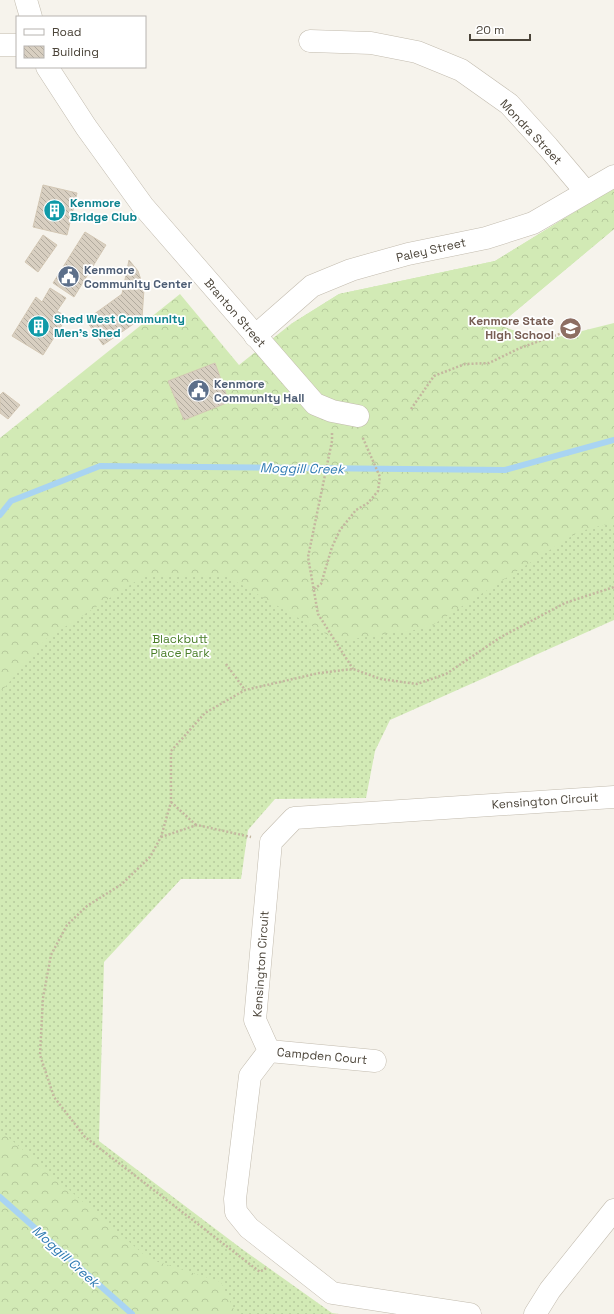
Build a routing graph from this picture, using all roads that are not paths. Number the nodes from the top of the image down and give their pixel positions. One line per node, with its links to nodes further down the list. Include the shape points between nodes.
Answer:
1 (26, 0): 2 (street)
2 (31, 16)
3 (310, 41): 8 (street, Mondra Street, via 371,43 417,52 460,70 509,104)
4 (0, 45): 5 (street)
5 (16, 45)
6 (48, 68): 9 (street, Branton Street, via 143,206)
7 (614, 176): 8 (street, Paley Street)
8 (586, 192): 9 (street, Paley Street, via 533,223 486,238 408,254 351,270 312,286)
9 (255, 336): 10 (street, Branton Street, via 315,404 332,411)
10 (358, 416)
11 (614, 797): 12 (street, Kensington Circuit, via 294,818 271,842 255,1020)
12 (269, 1051): 13 (street, Campden Court); 15 (street, via 250,1076 235,1199 236,1212 249,1228 332,1293)
13 (375, 1061)
14 (614, 1210): 16 (street, via 550,1290)
15 (470, 1314)
16 (536, 1314)

